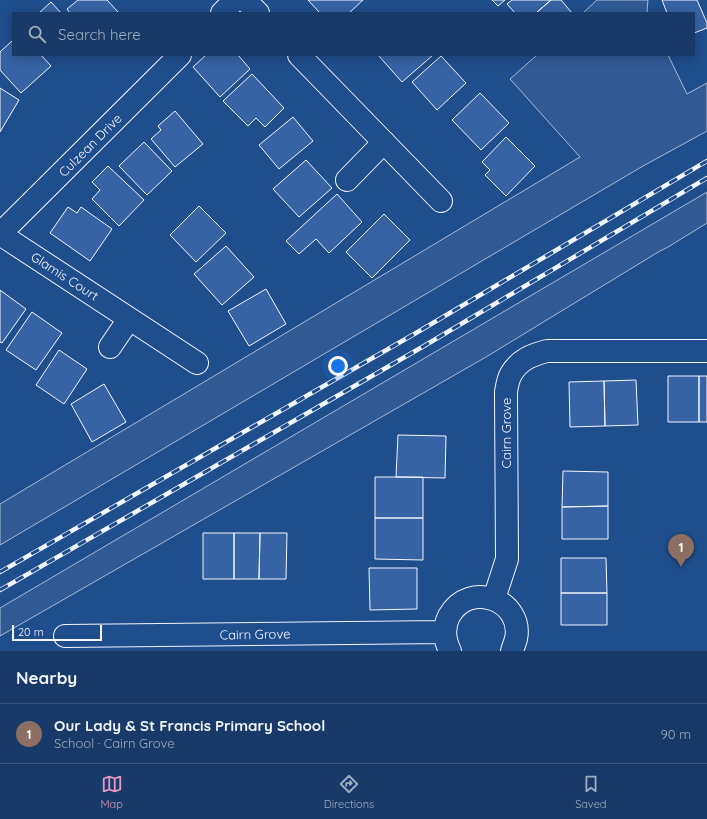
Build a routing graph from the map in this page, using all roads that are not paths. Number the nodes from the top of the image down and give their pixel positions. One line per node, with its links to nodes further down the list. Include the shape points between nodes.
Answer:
1 (234, 0): 3 (street)
2 (245, 0): 4 (street)
3 (223, 12)
4 (257, 12)
5 (179, 56): 10 (street, Culzean Drive)
6 (300, 56): 7 (street)
7 (384, 142): 8 (street); 9 (street)
8 (347, 180)
9 (442, 201)
10 (0, 234): 11 (street, Glamis Court)
11 (130, 319): 12 (street); 14 (street, Glamis Court)
12 (110, 347)
13 (707, 351): 15 (street, Cairn Grove, via 547,351 520,362 510,375 506,392 507,559)
14 (198, 363)
15 (494, 600): 17 (street, Cairn Grove, via 483,597 461,602 447,621); 18 (street, via 512,615 516,639)
16 (65, 636): 17 (street, Cairn Grove)
17 (447, 641)
18 (512, 651)

